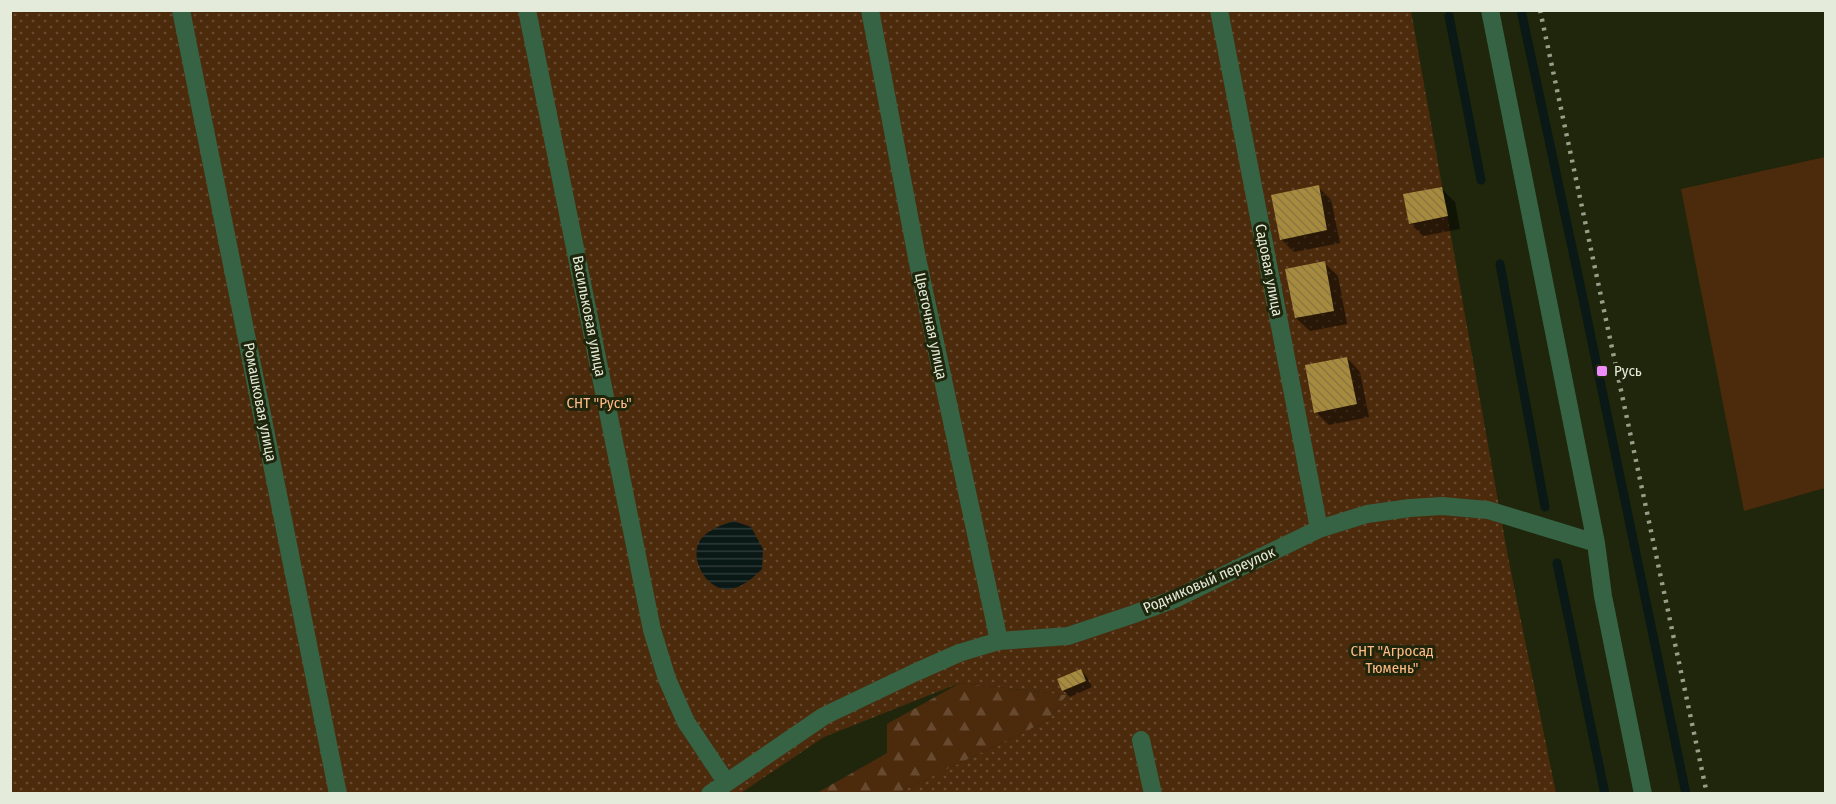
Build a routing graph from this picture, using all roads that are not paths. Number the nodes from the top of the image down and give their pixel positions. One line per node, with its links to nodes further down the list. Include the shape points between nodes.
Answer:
1 (181, 10): 11 (street, Ромашковая улица)
2 (527, 10): 10 (street, Васильковая улица, via 652,630 686,722)
3 (870, 10): 8 (street, Цветочная улица, via 918,263)
4 (1219, 10): 6 (street, Садовая улица)
5 (1490, 10): 7 (street)
6 (1319, 529): 7 (street, Родниковый переулок, via 1367,514 1442,506 1488,510); 8 (street, Родниковый переулок, via 1177,598 1134,614 1068,636)
7 (1596, 543): 14 (street, via 1603,596)
8 (999, 641): 10 (street, Родниковый переулок, via 959,653 824,716)
9 (1141, 740): 13 (street)
10 (726, 782): 12 (street, Родниковый переулок)
11 (339, 794)
12 (710, 794)
13 (1153, 794)
14 (1644, 794)

